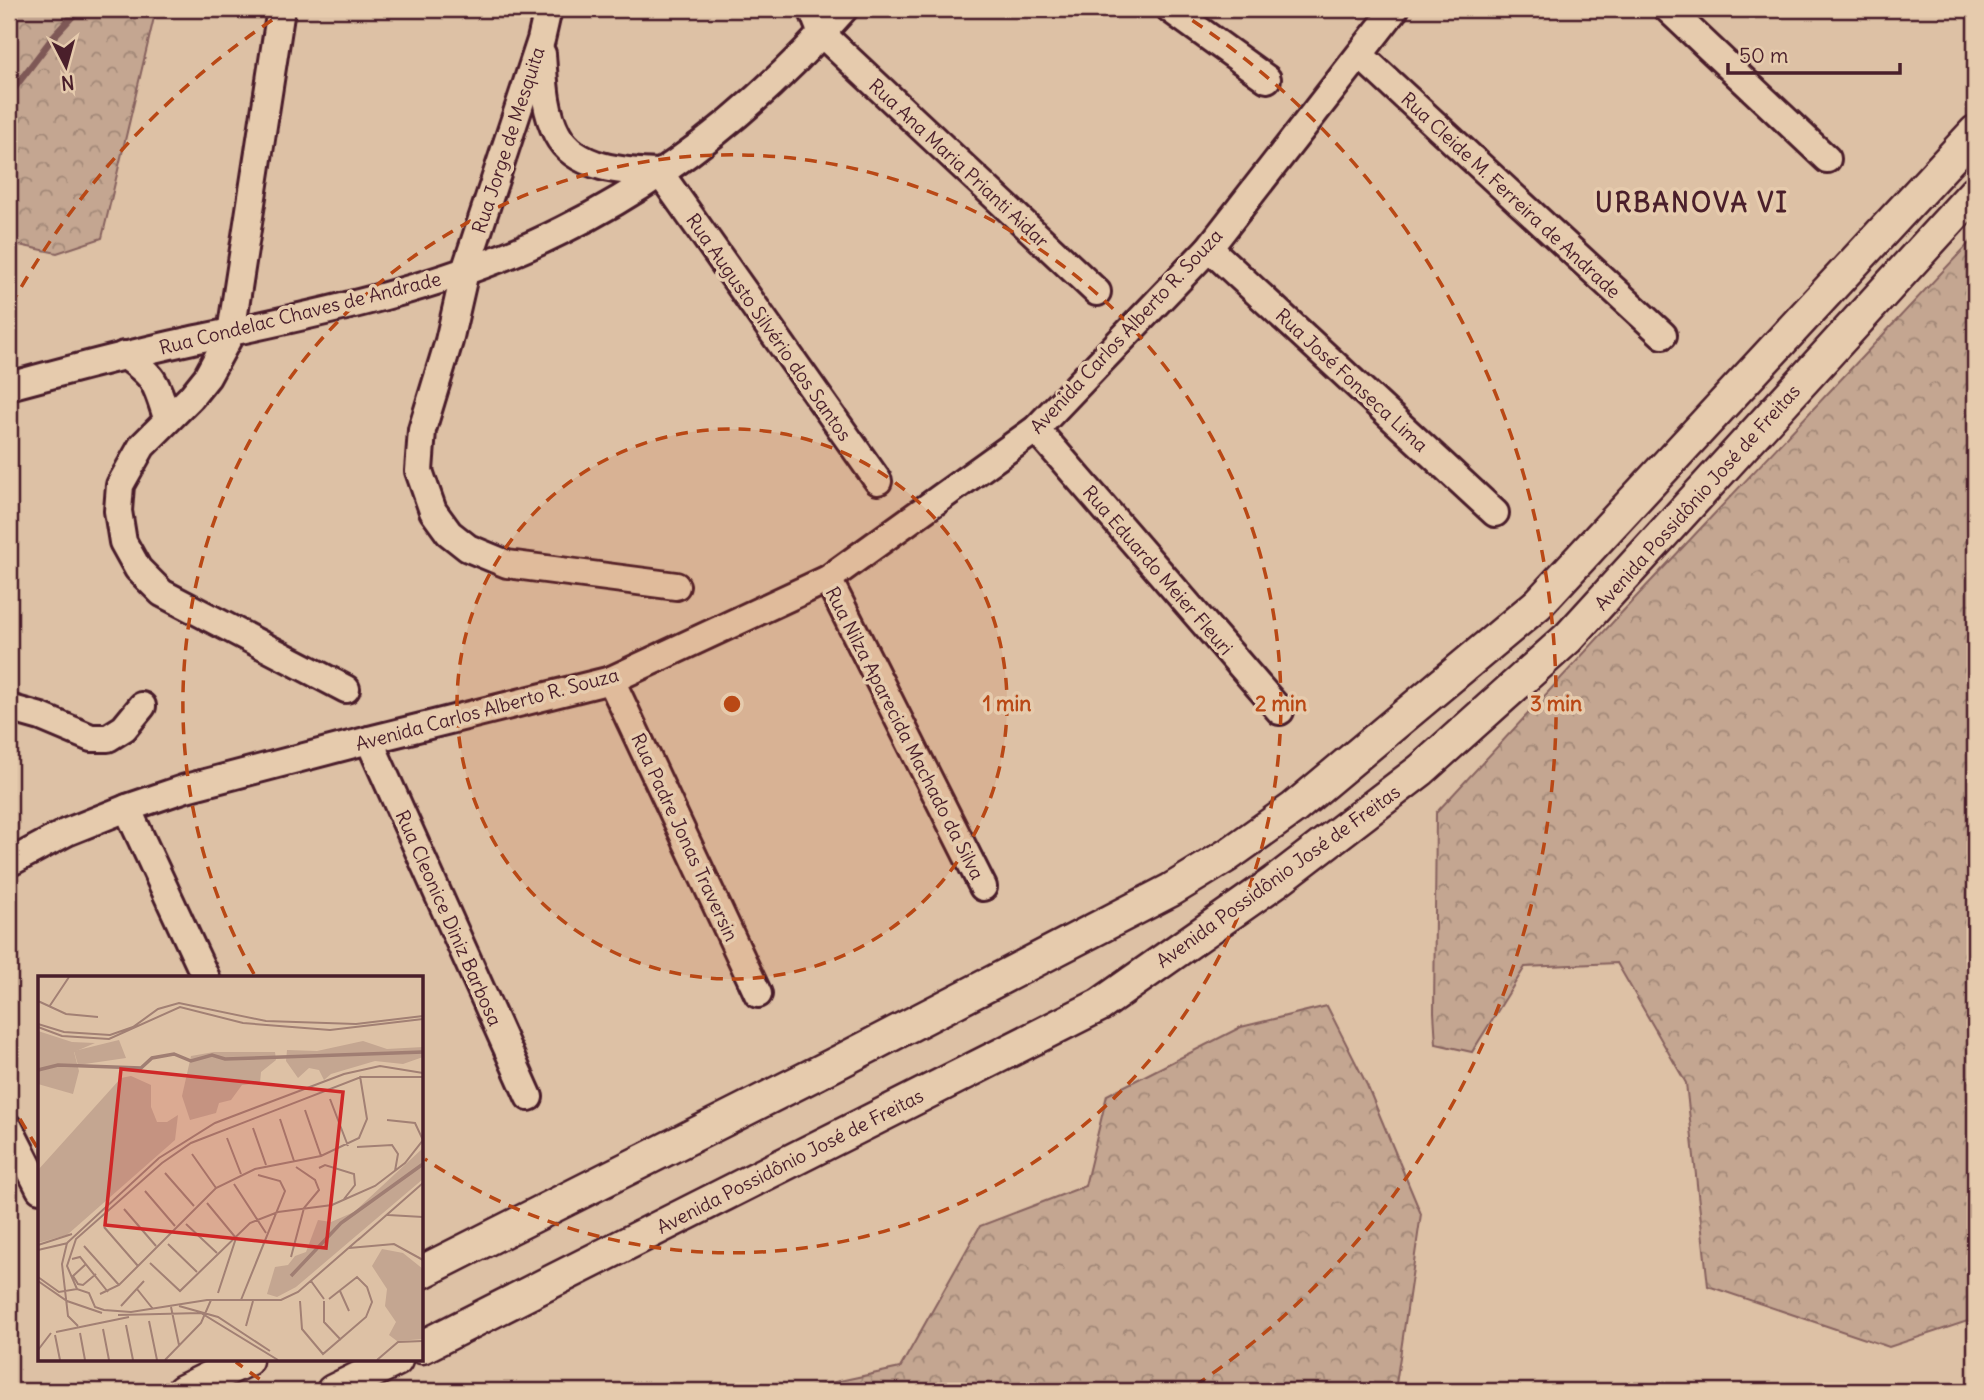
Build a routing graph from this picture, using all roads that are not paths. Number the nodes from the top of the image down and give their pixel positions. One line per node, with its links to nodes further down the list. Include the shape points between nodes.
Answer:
1 (281, 9): 19 (street)
2 (548, 9): 9 (street, Rua Jorge de Mesquita)
3 (813, 9): 8 (street)
4 (844, 9): 8 (street, Rua Condelac Chaves de Andrade)
5 (1170, 9): 11 (street)
6 (1395, 9): 10 (street, Avenida Carlos Alberto R. Souza)
7 (1668, 9): 13 (street)
8 (822, 34): 14 (street, Rua Condelac Chaves de Andrade, via 738,114); 18 (street, Rua Ana Maria Prianti Aidar)
9 (541, 40): 14 (street, via 545,92 557,136 573,153 592,163); 17 (street, Rua Jorge de Mesquita)
10 (1360, 55): 16 (street, Avenida Carlos Alberto R. Souza); 20 (street, Rua Cleide M. Ferreira de Andrade)
11 (1267, 79)
12 (1975, 132): 43 (street, via 1538,604 1294,808 1171,890)
13 (1827, 159)
14 (660, 173): 17 (street, Rua Condelac Chaves de Andrade, via 562,231); 25 (street, Rua Augusto Silvério dos Santos)
15 (1975, 192): 44 (street, Avenida Possidônio José de Freitas, via 1567,638 1421,770 1275,882 1100,1005)
16 (1209, 248): 24 (street, Avenida Carlos Alberto R. Souza); 26 (street, Rua José Fonseca Lima)
17 (465, 271): 19 (street, Rua Condelac Chaves de Andrade); 28 (street, Rua Jorge de Mesquita, via 422,430 419,471 433,511 468,548 507,564)
18 (1097, 292)
19 (231, 333): 21 (street, Rua Condelac Chaves de Andrade); 23 (street, via 207,377)
20 (1662, 335)
21 (124, 355): 22 (street, Rua Condelac Chaves de Andrade); 23 (street, via 146,370 157,385)
22 (9, 386)
23 (167, 418): 30 (street, via 142,446 120,485 123,542 138,569 162,593)
24 (1036, 429): 27 (street, Avenida Carlos Alberto R. Souza); 33 (street, Rua Eduardo Meier Fleuri)
25 (878, 481)
26 (1495, 513)
27 (828, 579): 29 (street, Avenida Carlos Alberto R. Souza); 37 (street, Rua Nilza Aparecida Machado da Silva)
28 (676, 586)
29 (611, 680): 34 (street, Avenida Carlos Alberto R. Souza); 39 (street, Rua Padre Jonas Traversin)
30 (346, 690)
31 (142, 706): 32 (street, via 124,729 108,738 91,738)
32 (9, 708)
33 (1280, 711)
34 (369, 740): 35 (street, Avenida Carlos Alberto R. Souza); 40 (street, Rua Cleonice Diniz Barbosa)
35 (127, 808): 36 (street, Avenida Carlos Alberto R. Souza, via 67,832); 38 (street)
36 (9, 863)
37 (983, 887)
38 (205, 976)
39 (758, 994)
40 (529, 1097)
41 (9, 1128): 42 (street)
42 (38, 1185)
43 (424, 1271)
44 (424, 1346)
45 (242, 1362): 47 (street)
46 (392, 1362): 48 (street)
47 (183, 1391)
48 (333, 1391)

